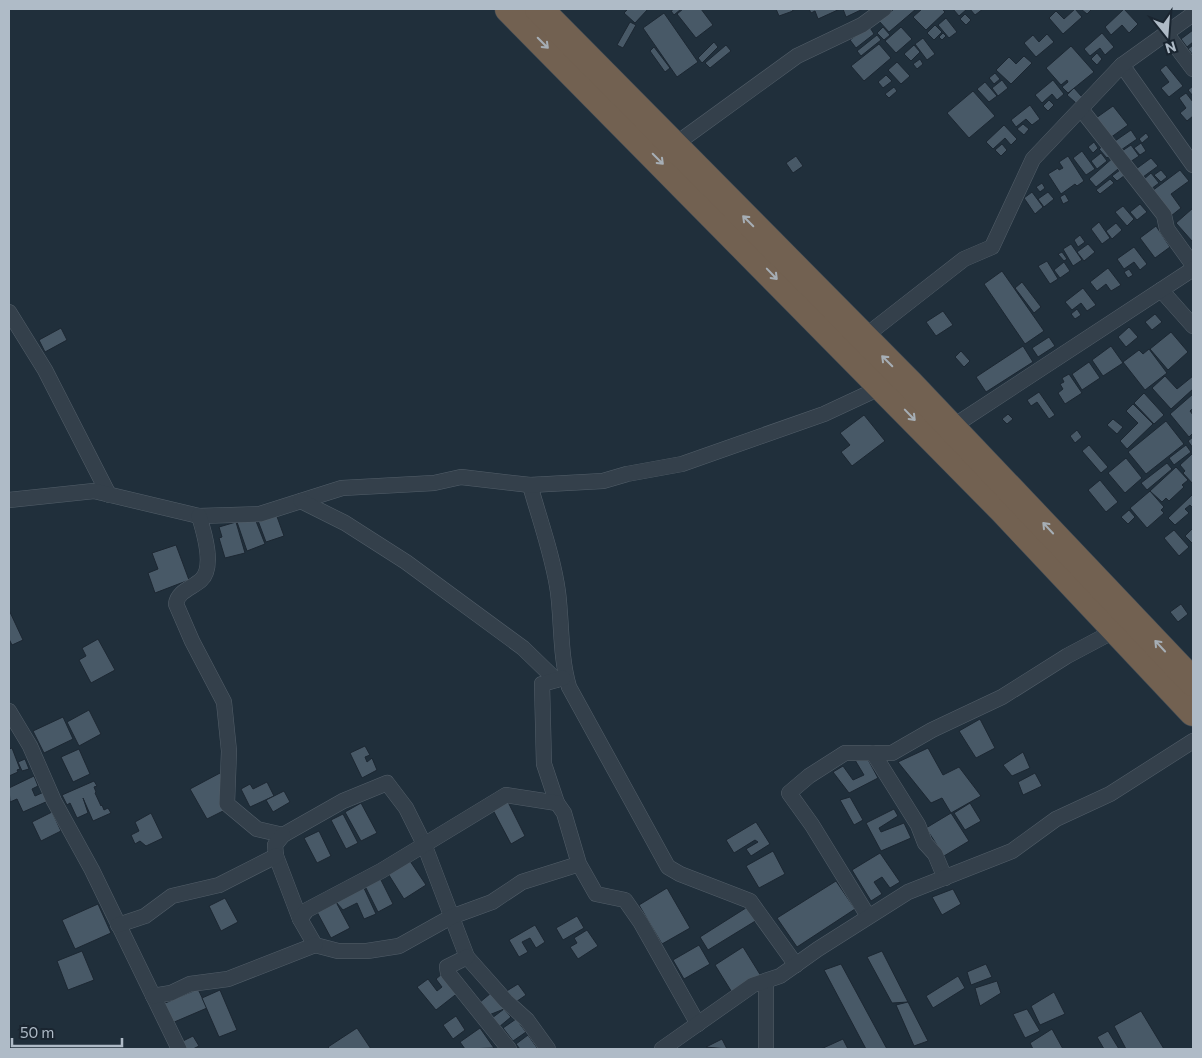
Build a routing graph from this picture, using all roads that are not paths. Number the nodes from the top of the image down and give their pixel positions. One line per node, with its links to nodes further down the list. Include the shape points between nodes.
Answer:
1 (509, 9): 17 (highway, one-way to 17)
2 (539, 9): 9 (highway)
3 (884, 9): 9 (street, via 862,25 797,56)
4 (1193, 14): 5 (street)
5 (1166, 33): 6 (street); 7 (street)
6 (1122, 65): 8 (street); 10 (street)
7 (1193, 69)
8 (1081, 109): 11 (street, via 1164,215 1167,229); 16 (street, via 1033,159 992,247 964,259)
9 (674, 146): 16 (highway, one-way to 9)
10 (1193, 165)
11 (1193, 265)
12 (1193, 269): 13 (street)
13 (1161, 290): 15 (street); 18 (street)
14 (9, 312): 20 (street, via 45,370)
15 (1193, 326)
16 (864, 337): 18 (highway, one-way to 16)
17 (882, 387): 19 (street, via 824,414 682,464 603,481); 24 (highway, one-way to 24)
18 (952, 427): 26 (highway, one-way to 18)
19 (530, 485): 22 (street, via 461,478 434,483 342,488); 25 (street, via 552,559 563,639)
20 (109, 495): 21 (street, via 94,491); 23 (street)
21 (9, 500)
22 (301, 501): 23 (street, via 260,514); 25 (street, via 345,523 406,562)
23 (199, 516): 32 (street, via 208,546 207,569 202,580 180,594 176,604 224,702 229,751 227,804 256,829)
24 (1116, 630): 28 (highway); 30 (street, via 1066,656 1002,697 892,753)
25 (561, 679): 31 (street, via 542,684 544,764); 43 (street, via 569,687 668,867 750,901)
26 (1193, 682)
27 (9, 711): 40 (street, via 30,746 54,801)
28 (1193, 712)
29 (1193, 741): 36 (street, via 1110,794 1056,819 1012,851)
30 (873, 753): 36 (street, via 918,825 925,843 935,854); 37 (street, via 845,754 809,776 789,793)
31 (557, 803): 33 (street, via 506,795); 35 (street, via 564,813)
32 (283, 835): 33 (street, via 342,801 388,783 406,808); 34 (street, via 275,846)
33 (424, 844): 38 (street); 39 (street, via 307,910)
34 (276, 856): 39 (street); 40 (street, via 248,873 219,885 172,896 145,916)
35 (579, 864): 38 (street, via 522,882 492,902); 46 (street, via 596,894 625,900 642,923)
36 (945, 878): 37 (street, via 908,892)
37 (868, 916): 43 (street)
38 (451, 917): 41 (street, via 399,946 338,950); 42 (street)
39 (300, 919): 41 (street)
40 (118, 924): 45 (street)
41 (314, 945): 45 (street, via 228,979 190,984 171,993)
42 (467, 957): 48 (street, via 447,967 448,973); 49 (street, via 527,1020)
43 (796, 964): 44 (street, via 780,976)
44 (766, 981): 46 (street, via 754,985); 51 (street)
45 (153, 996): 47 (street)
46 (698, 1024): 50 (street)
47 (179, 1049)
48 (509, 1049)
49 (548, 1049)
50 (662, 1049)
51 (766, 1049)

